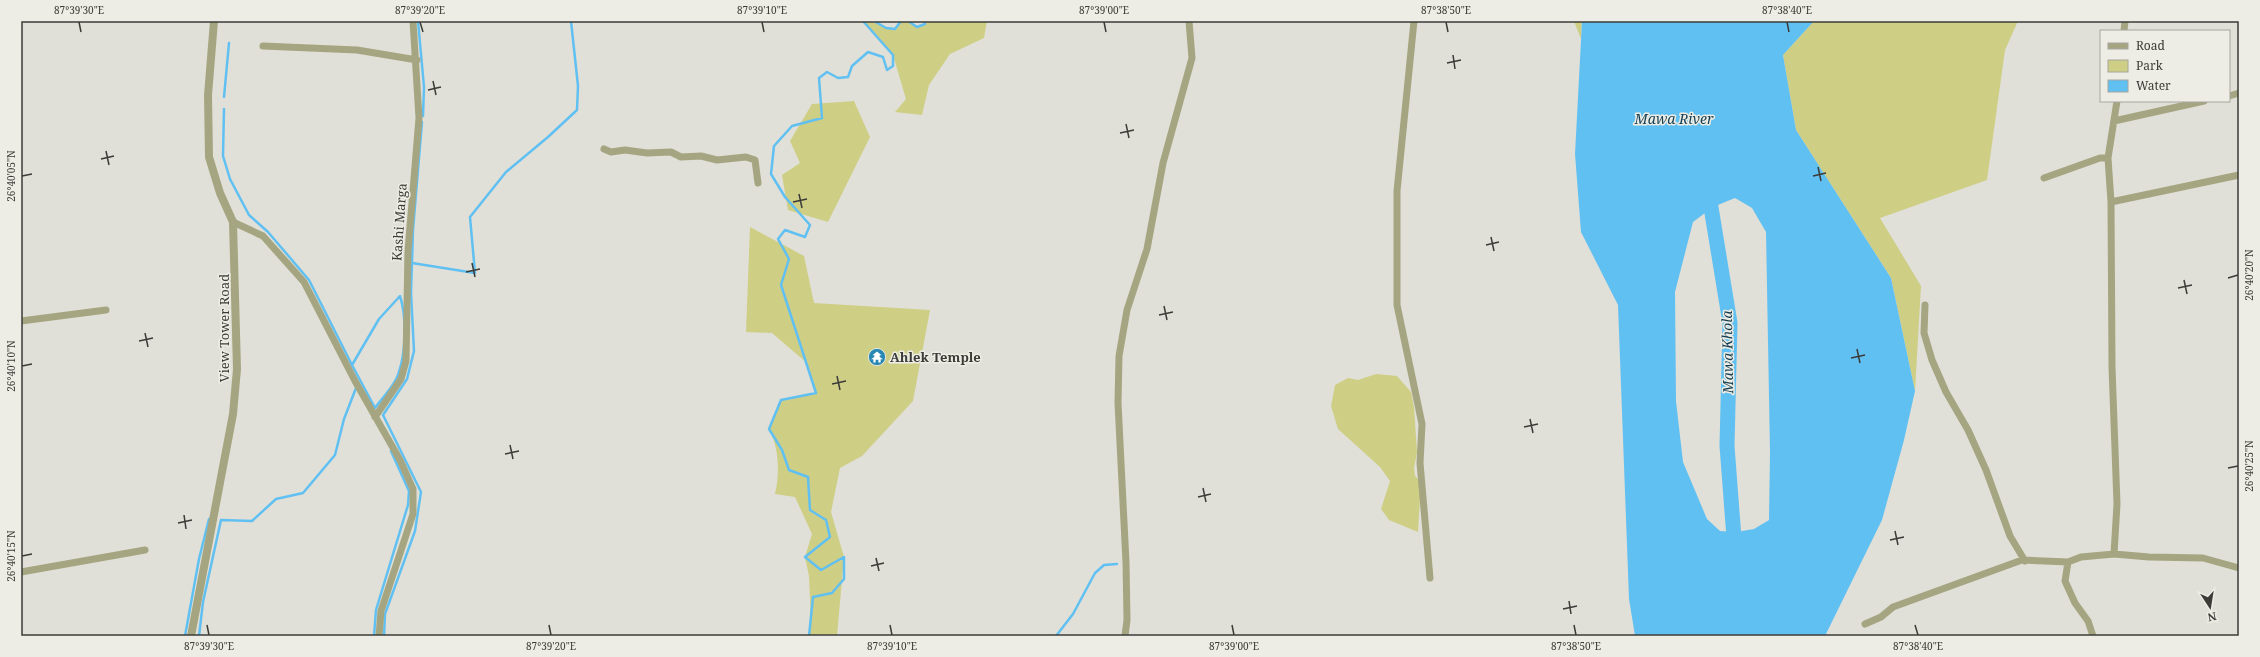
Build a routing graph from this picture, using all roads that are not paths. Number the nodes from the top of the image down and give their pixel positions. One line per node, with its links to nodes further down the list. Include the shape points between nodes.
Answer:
1 (214, 21): 16 (street, View Tower Road, via 208,95 209,157 220,193)
2 (414, 21): 6 (street, Kashi Marga)
3 (1189, 21): 31 (street, via 1192,58 1163,163 1147,249 1127,310 1119,356 1118,403 1126,562)
4 (1414, 21): 27 (street, via 1397,191 1397,305 1422,424 1420,463)
5 (262, 46): 6 (street, via 357,50)
6 (417, 60): 20 (street, Kashi Marga, via 419,118 408,250 406,361 401,379)
7 (2117, 102): 9 (street)
8 (2199, 102): 9 (street)
9 (2114, 120): 11 (street)
10 (604, 149): 14 (street, via 611,152 671,152 681,157 701,156 717,160 746,157 755,160)
11 (2108, 158): 13 (street, via 2100,158); 15 (street)
12 (2239, 175): 15 (street)
13 (2044, 178)
14 (758, 183)
15 (2111, 202): 22 (street, via 2112,367 2117,504)
16 (233, 222): 20 (street, via 263,236 304,282); 29 (street, View Tower Road, via 237,369 233,414)
17 (1925, 305): 23 (street, via 1924,333 1932,360 1986,470 2010,536)
18 (106, 310): 19 (street)
19 (21, 321)
20 (376, 417): 30 (street, via 413,489 413,514 381,611)
21 (145, 550): 26 (street)
22 (2114, 554): 24 (street, via 2081,557); 25 (street, via 2149,558 2203,558)
23 (2025, 560): 24 (street); 28 (street, via 1893,607 1881,617)
24 (2068, 562): 32 (street, via 2065,581 2075,603 2088,621)
25 (2239, 568)
26 (21, 572)
27 (1430, 578)
28 (1865, 624)
29 (191, 636)
30 (379, 636)
31 (1125, 636)
32 (2093, 636)

